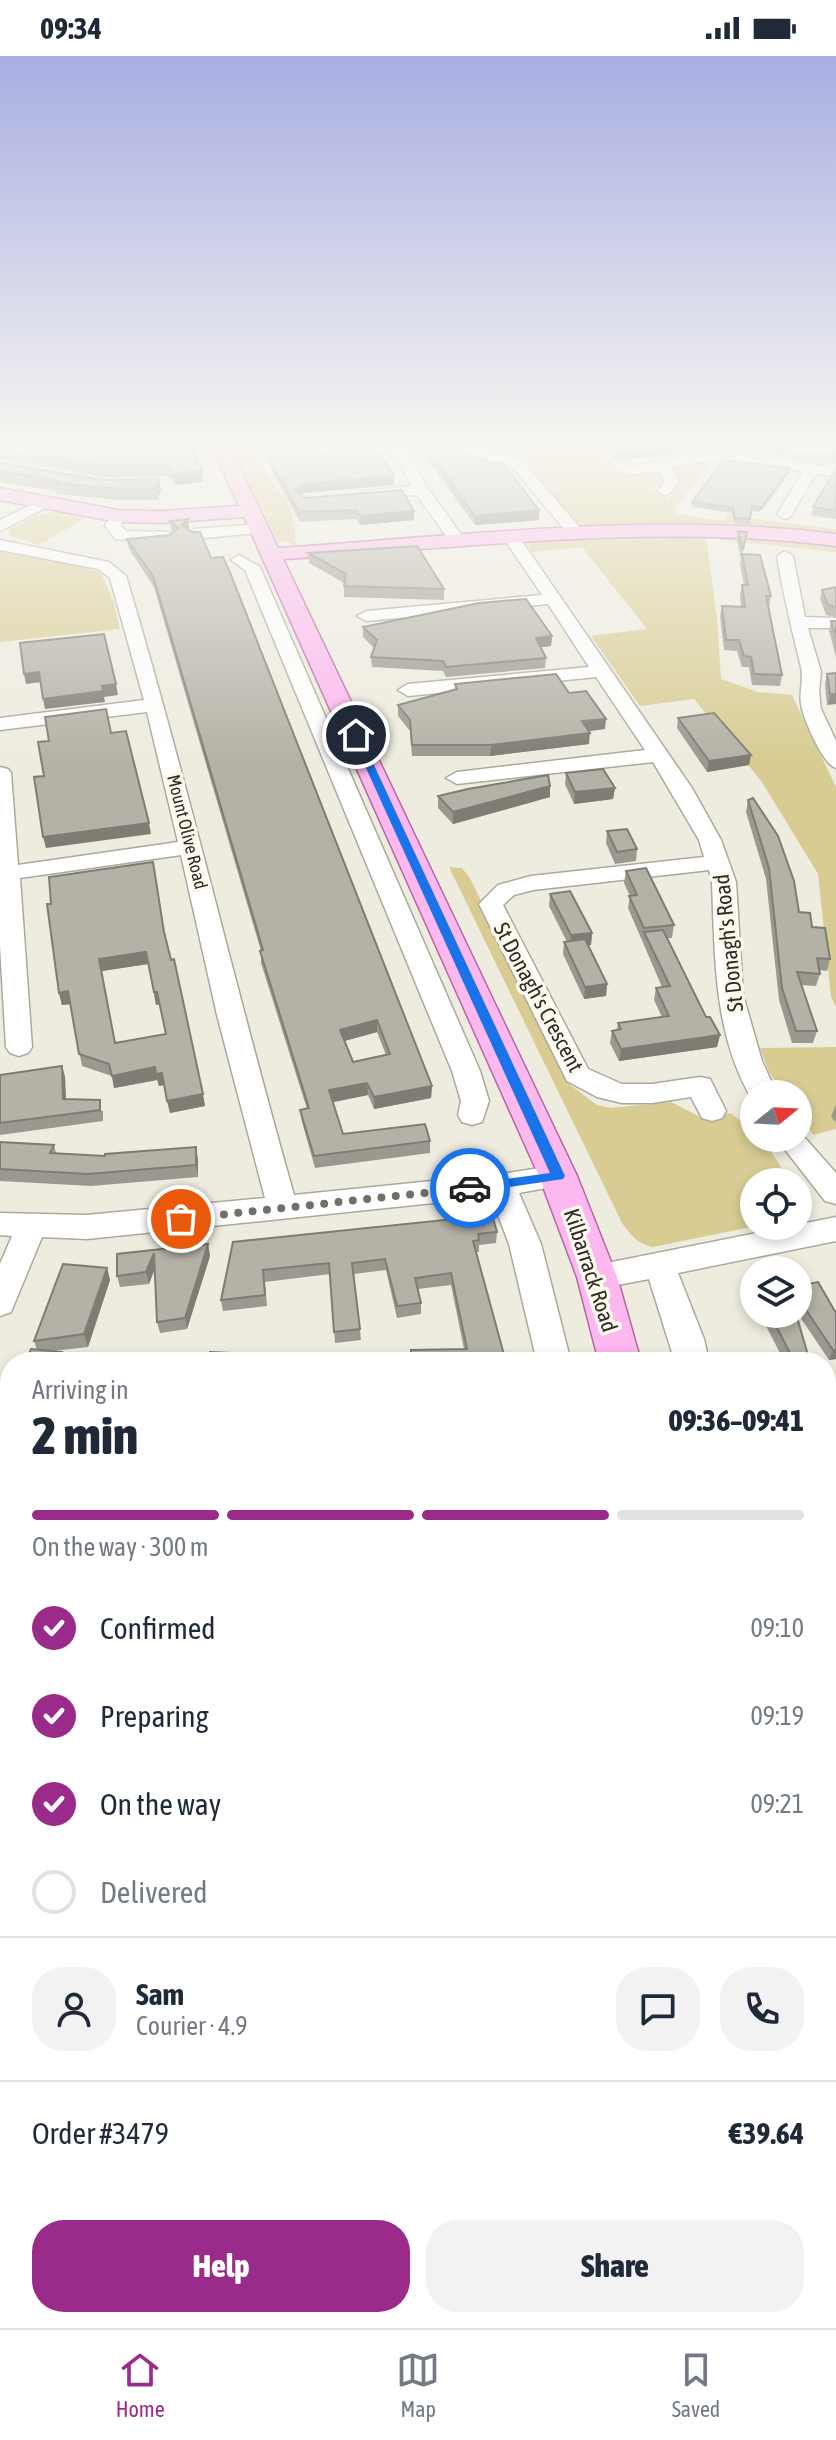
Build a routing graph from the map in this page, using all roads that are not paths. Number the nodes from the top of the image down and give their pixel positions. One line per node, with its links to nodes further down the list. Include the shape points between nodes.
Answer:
1 (31, 551): 13 (street, Mount Olive Road, via 103,565 118,576)
2 (266, 551): 7 (main road, Kilbarrack Road)
3 (520, 551): 6 (street, St Donagh's Road)
4 (785, 556): 9 (street)
5 (239, 560): 7 (street, Kilbarrack Road, via 252,567)
6 (552, 599): 8 (street); 11 (street, St Donagh's Road)
7 (283, 606): 23 (main road, Kilbarrack Road); 24 (street, Kilbarrack Road)
8 (366, 616)
9 (797, 622): 10 (street); 15 (street, via 812,672 809,691)
10 (836, 623)
11 (601, 671): 12 (street); 16 (street, St Donagh's Road)
12 (408, 690)
13 (154, 705): 14 (street); 20 (street, Mount Olive Road)
14 (0, 724)
15 (826, 725): 17 (street)
16 (659, 755): 19 (street); 21 (street, St Donagh's Road, via 698,814)
17 (836, 762)
18 (1, 773): 22 (street)
19 (457, 778)
20 (192, 847): 22 (street); 33 (street, Mount Olive Road, via 230,1015)
21 (719, 862): 26 (street, St Donagh's Road, via 730,995); 27 (street, St Donagh's Crescent, via 531,883 506,890 491,904 577,1075 592,1087 627,1097 700,1086)
22 (9, 873): 25 (street)
23 (460, 962): 24 (street); 30 (main road, Kilbarrack Road)
24 (422, 968): 28 (street, Kilbarrack Road, via 466,1071 475,1101)
25 (19, 1047)
26 (757, 1080)
27 (712, 1111)
28 (472, 1115)
29 (802, 1152): 32 (street)
30 (558, 1176): 31 (street); 37 (main road, Kilbarrack Road)
31 (501, 1185): 33 (street); 39 (street, via 525,1244)
32 (836, 1193)
33 (283, 1209): 34 (street, via 87,1227)
34 (15, 1226): 38 (street)
35 (836, 1229): 36 (street)
36 (659, 1263): 37 (street); 41 (street)
37 (597, 1277): 40 (main road, Kilbarrack Road)
38 (0, 1303)
39 (552, 1352)
40 (617, 1352)
41 (690, 1352)

